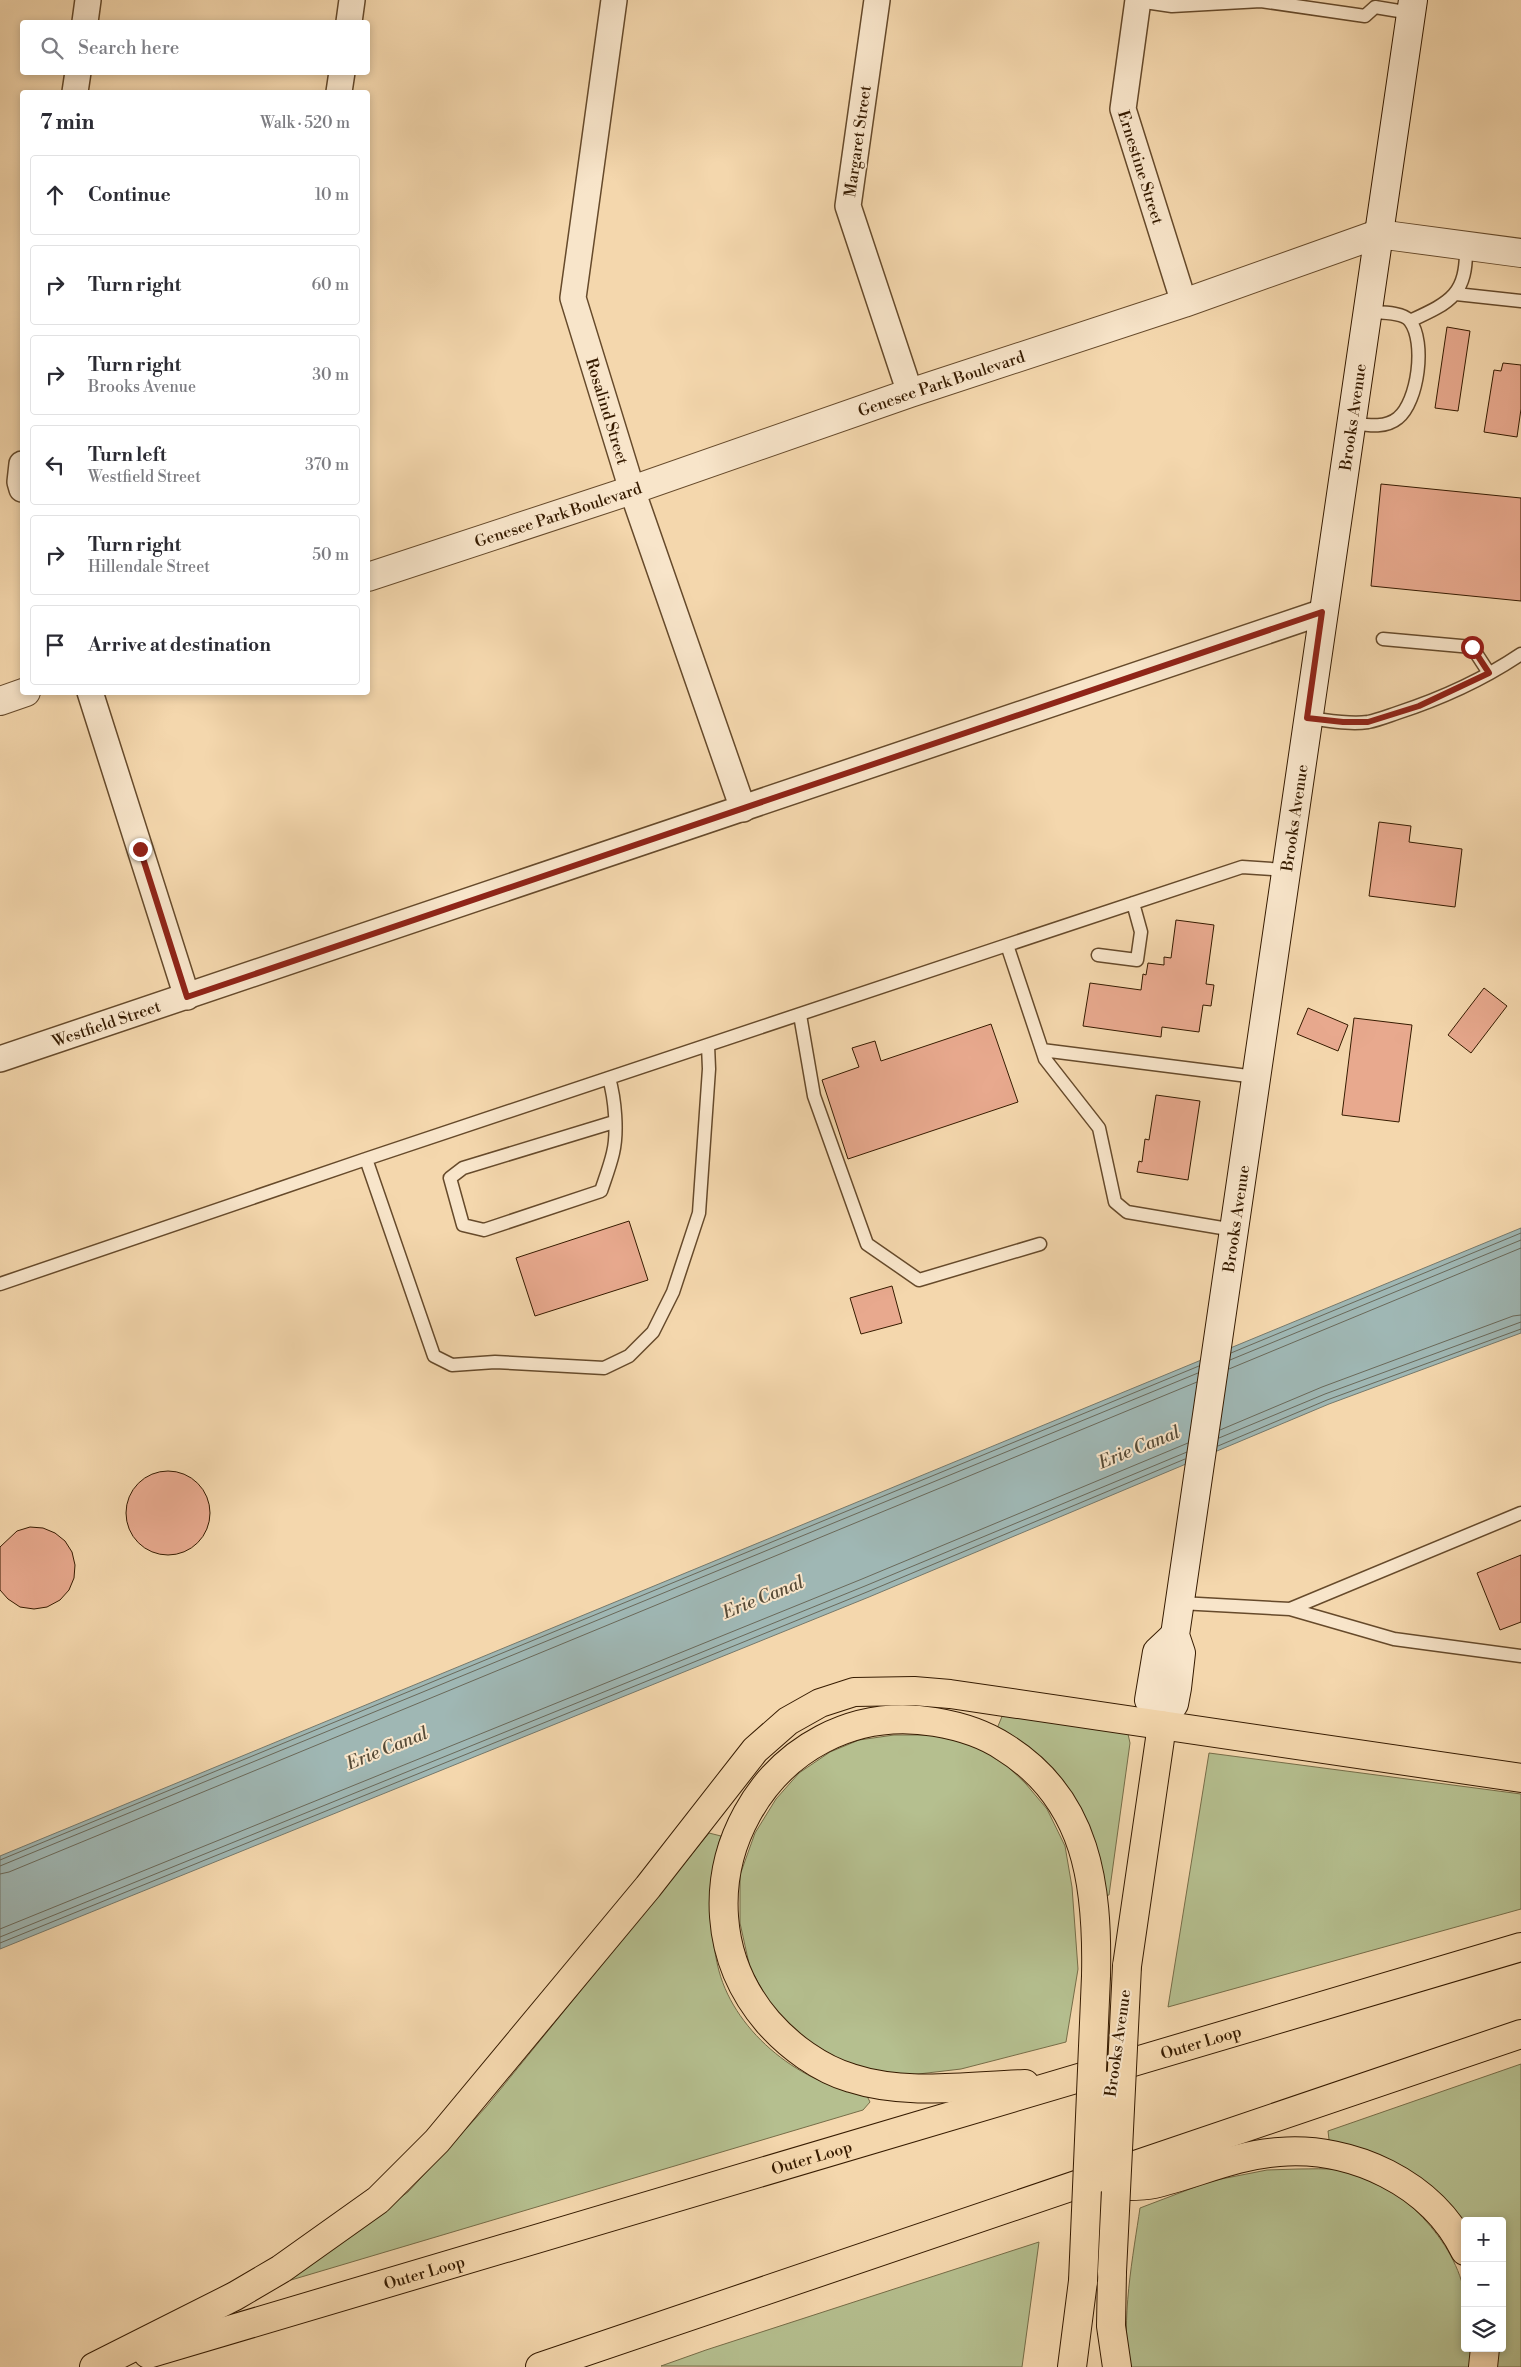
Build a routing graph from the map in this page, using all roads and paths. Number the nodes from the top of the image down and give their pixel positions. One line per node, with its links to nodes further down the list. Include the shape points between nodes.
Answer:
1 (88, 0): 7 (street)
2 (352, 0): 8 (street)
3 (614, 0): 23 (street, Rosalind Street, via 573,298)
4 (877, 0): 21 (street, Margaret Street, via 848,206)
5 (1138, 1): 6 (lane, via 1172,6 1261,1 1365,16 1375,7); 18 (street, Ernestine Street, via 1123,109)
6 (1412, 6): 13 (main road, Brooks Avenue)
7 (85, 20)
8 (349, 20)
9 (78, 75): 11 (street)
10 (342, 75): 12 (street)
11 (75, 90)
12 (339, 90)
13 (1378, 234): 14 (main road, Genesee Park Boulevard); 18 (main road, Genesee Park Boulevard); 19 (main road, Brooks Avenue)
14 (1466, 246): 15 (main road, Genesee Park Boulevard); 16 (lane, via 1463,279)
15 (1521, 253)
16 (1456, 294): 17 (lane); 20 (lane, via 1438,308)
17 (1521, 301)
18 (1184, 303): 21 (main road, Genesee Park Boulevard)
19 (1366, 312): 20 (lane, via 1402,315); 22 (main road, Brooks Avenue)
20 (1410, 321): 22 (lane, via 1416,335 1419,359 1414,394 1398,418 1379,426)
21 (910, 393): 23 (main road, Genesee Park Boulevard)
22 (1350, 423): 25 (main road, Brooks Avenue)
23 (632, 490): 24 (main road, Genesee Park Boulevard); 33 (street, Rosalind Street)
24 (370, 576)
25 (1322, 612): 32 (main road, Brooks Avenue); 33 (street, Westfield Street)
26 (1383, 639): 28 (lane, via 1472,647)
27 (1521, 654): 28 (lane)
28 (1489, 673): 32 (lane, via 1419,706 1368,722)
29 (20, 694): 31 (main road)
30 (91, 695): 38 (street)
31 (0, 701)
32 (1307, 718): 34 (main road, Brooks Avenue)
33 (743, 809): 38 (street, Westfield Street)
34 (1285, 870): 35 (lane, via 1242,867); 43 (main road, Brooks Avenue)
35 (1133, 903): 36 (lane); 37 (lane, via 1141,932 1137,960)
36 (1008, 945): 39 (lane); 41 (lane)
37 (1098, 955)
38 (187, 997): 42 (street, Westfield Street)
39 (800, 1014): 40 (lane); 48 (lane, via 814,1096 867,1244 919,1280)
40 (708, 1045): 44 (lane); 46 (lane, via 699,1214 674,1292 654,1332 629,1356 604,1368 495,1362 452,1365 434,1356)
41 (1042, 1050): 43 (lane); 47 (lane, via 1045,1059 1099,1128 1115,1202 1127,1212)
42 (0, 1059)
43 (1256, 1077): 47 (main road, Brooks Avenue)
44 (609, 1078): 45 (lane, via 615,1097); 46 (lane)
45 (614, 1122): 45 (lane, via 614,1152 601,1192 484,1230 463,1225 450,1178 463,1168)
46 (366, 1159): 49 (lane)
47 (1233, 1237): 51 (main road, Brooks Avenue)
48 (1040, 1244)
49 (0, 1284)
50 (1521, 1513): 52 (lane)
51 (1180, 1603): 52 (lane); 54 (main road, Brooks Avenue, via 1175,1636 1181,1653 1177,1688 1174,1704)
52 (1290, 1609): 53 (lane, via 1394,1639)
53 (1521, 1656)
54 (1162, 1722): 55 (main road); 57 (main road, Brooks Avenue); 64 (main road, via 914,1691 854,1692 820,1703 788,1721 755,1750 648,1887 438,2141 378,2200 281,2269 235,2296)
55 (1521, 1778)
56 (1521, 1947): 59 (main road, Outer Loop)
57 (1127, 1966): 62 (main road, Brooks Avenue, bridge); 68 (main road, bridge, via 1112,2272 1111,2326)
58 (1521, 2034): 60 (main road)
59 (1064, 2083): 62 (main road, bridge, via 912,2088 849,2078 800,2052 773,2028 754,2005 738,1977 730,1950 724,1917 723,1883 742,1821 760,1794 804,1750 828,1735 863,1724 905,1720 956,1726 982,1735 1031,1766 1051,1788 1075,1826 1086,1856 1097,1934); 65 (main road, Outer Loop)
60 (1068, 2187): 61 (main road, via 1152,2184 1243,2157 1278,2152 1329,2155 1369,2165 1405,2184 1438,2213); 66 (main road)
61 (1461, 2245)
62 (1083, 2282): 67 (main road, Brooks Avenue)
63 (1485, 2352): 69 (main road)
64 (94, 2367)
65 (104, 2367)
66 (540, 2367)
67 (1072, 2367)
68 (1117, 2367)
69 (1483, 2367)

